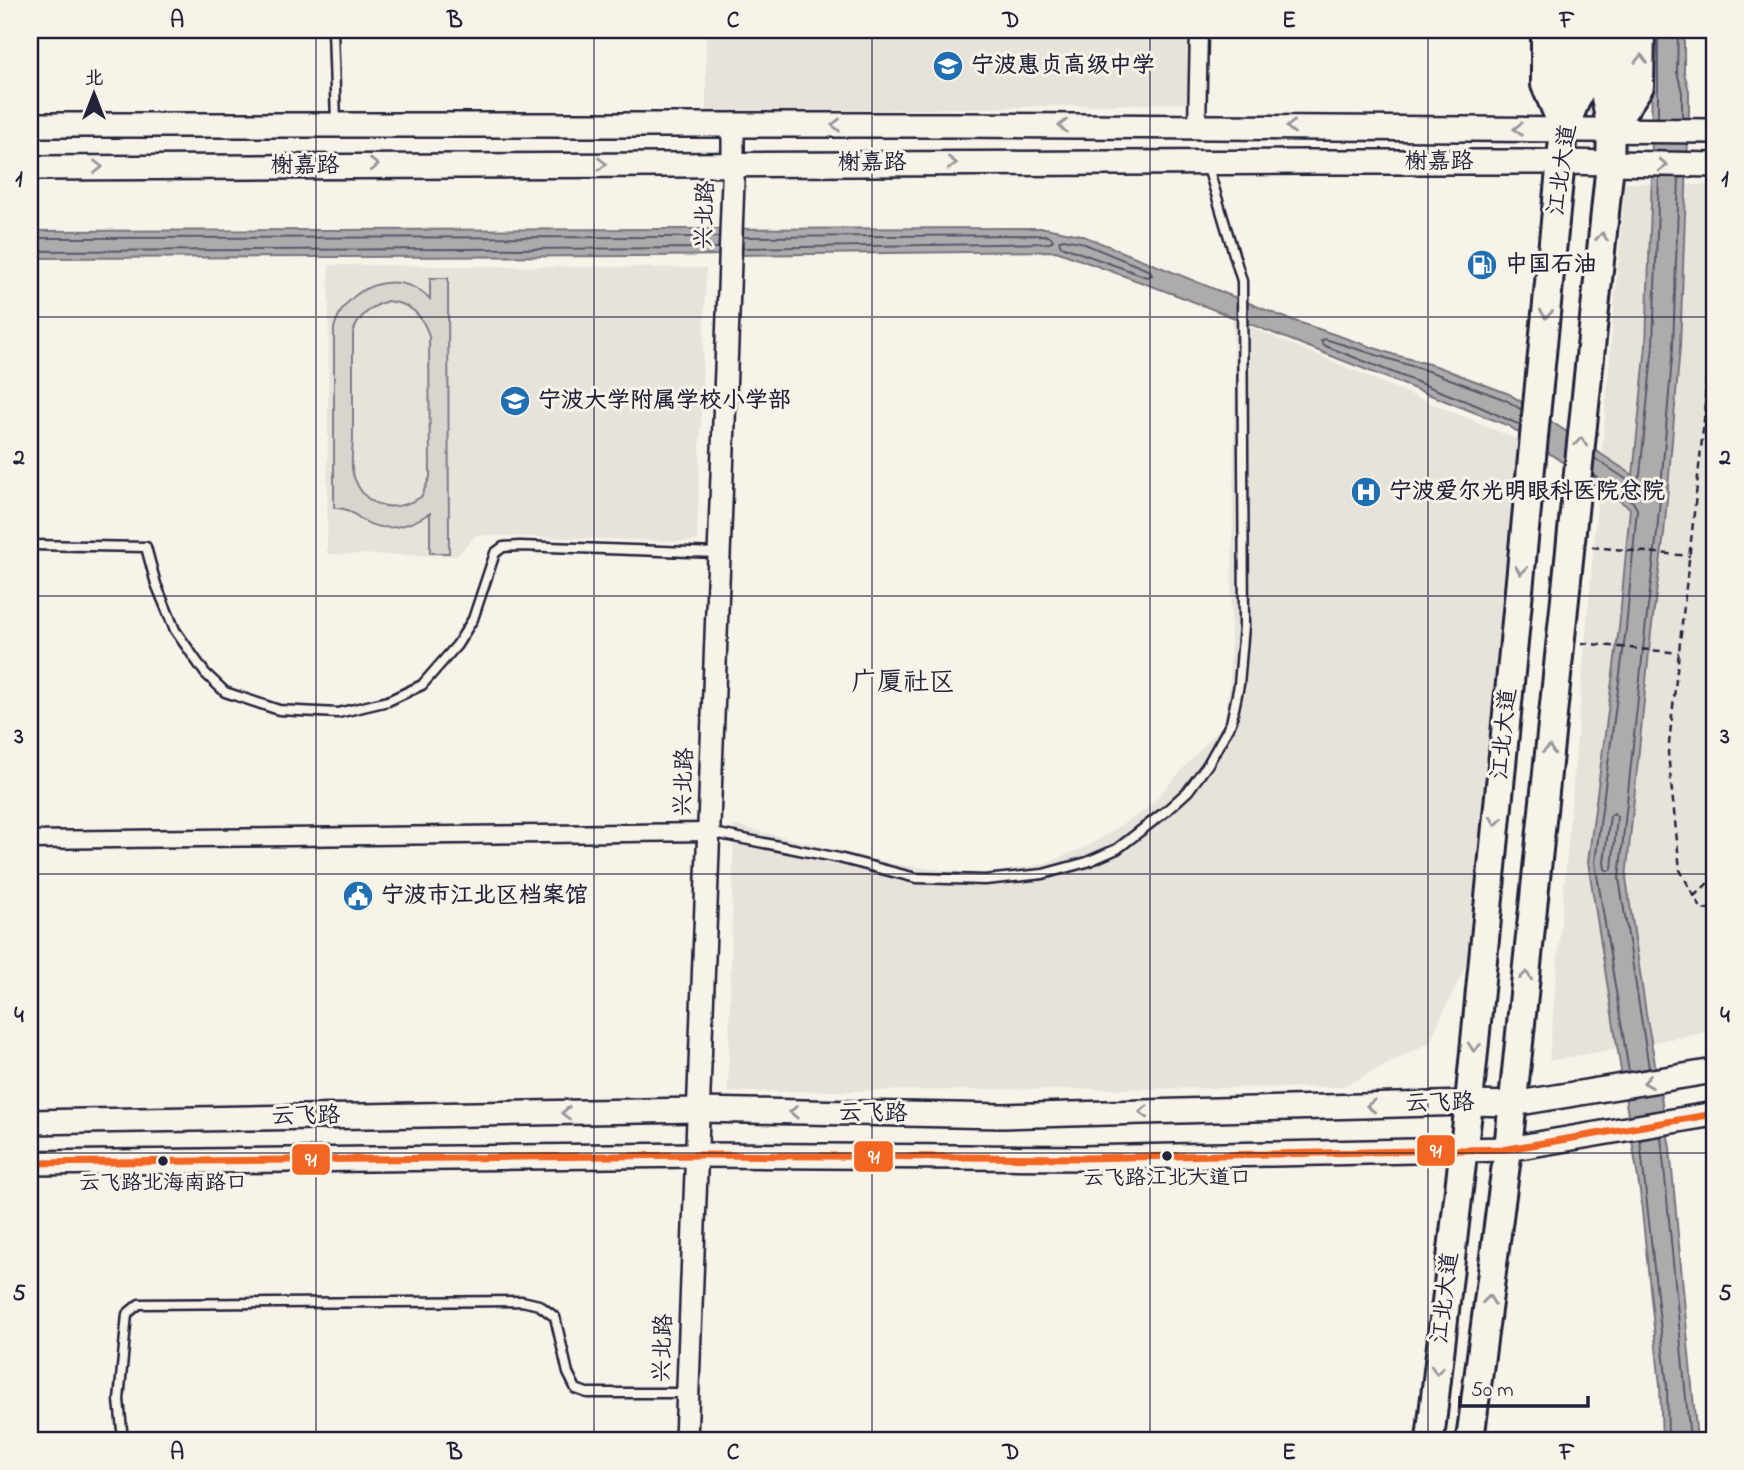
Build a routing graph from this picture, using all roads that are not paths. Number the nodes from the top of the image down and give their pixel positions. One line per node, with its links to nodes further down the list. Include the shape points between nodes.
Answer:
1 (332, 30): 10 (lane)
2 (1199, 30): 12 (street)
3 (1545, 30): 13 (main road, via 1545,85)
4 (1564, 30): 13 (main road)
5 (1582, 30): 13 (main road, 江北大道, via 1583,84)
6 (1602, 30): 14 (main road, 江北大道, via 1603,86)
7 (1619, 30): 14 (main road, via 1619,81)
8 (1641, 30): 14 (main road, one-way to 8, via 1640,86)
9 (30, 125): 10 (main road, 榭嘉路)
10 (337, 125): 11 (main road, 榭嘉路)
11 (733, 125): 12 (main road, 榭嘉路, one-way to 11); 21 (street, 兴北路)
12 (1197, 127): 13 (main road, 榭嘉路, one-way to 12)
13 (1564, 129): 14 (main road, 榭嘉路); 16 (main road, 江北大道)
14 (1612, 129): 15 (main road, 榭嘉路); 18 (main road, 江北大道)
15 (1714, 131)
16 (1561, 162): 17 (main road, 榭嘉路); 18 (main road, 榭嘉路); 27 (main road, 江北大道, one-way to 27)
17 (1207, 163): 21 (main road, 榭嘉路, one-way to 17); 24 (lane, via 1242,281 1244,625 1231,723 1188,791 1117,849 1043,874 985,880 916,878)
18 (1611, 164): 19 (main road, 榭嘉路, one-way to 19); 28 (main road, 江北大道, one-way to 18, via 1581,538 1586,403)
19 (1714, 165)
20 (30, 168): 21 (main road, 榭嘉路, one-way to 21)
21 (734, 173): 23 (street, 兴北路)
22 (30, 545): 23 (lane, via 146,547 175,630 205,673 225,692 279,710 338,713 388,701 422,685 473,619 495,553 503,547)
23 (720, 553): 24 (street, 兴北路)
24 (709, 832): 25 (street); 29 (street, 兴北路)
25 (30, 840)
26 (1712, 1072): 28 (main road, 云飞路, one-way to 28)
27 (1469, 1103): 28 (main road, 云飞路); 29 (main road, 云飞路, one-way to 29, via 1003,1116); 33 (main road, 江北大道)
28 (1513, 1104): 32 (main road, 江北大道)
29 (699, 1110): 31 (main road, 云飞路, one-way to 31); 34 (street, 兴北路)
30 (1714, 1114): 32 (main road, 云飞路)
31 (30, 1122)
32 (1508, 1149): 33 (main road, 云飞路); 40 (main road, 江北大道, one-way to 32)
33 (1463, 1150): 34 (main road, 云飞路, via 1082,1158); 39 (main road, 江北大道, one-way to 39)
34 (698, 1155): 35 (main road, 云飞路); 36 (street, 兴北路)
35 (30, 1163)
36 (688, 1394): 37 (lane, via 587,1393 576,1389 555,1317 539,1305 522,1301 139,1304 127,1314 120,1400); 38 (street, 兴北路)
37 (123, 1440)
38 (686, 1440)
39 (1430, 1440)
40 (1470, 1440)

